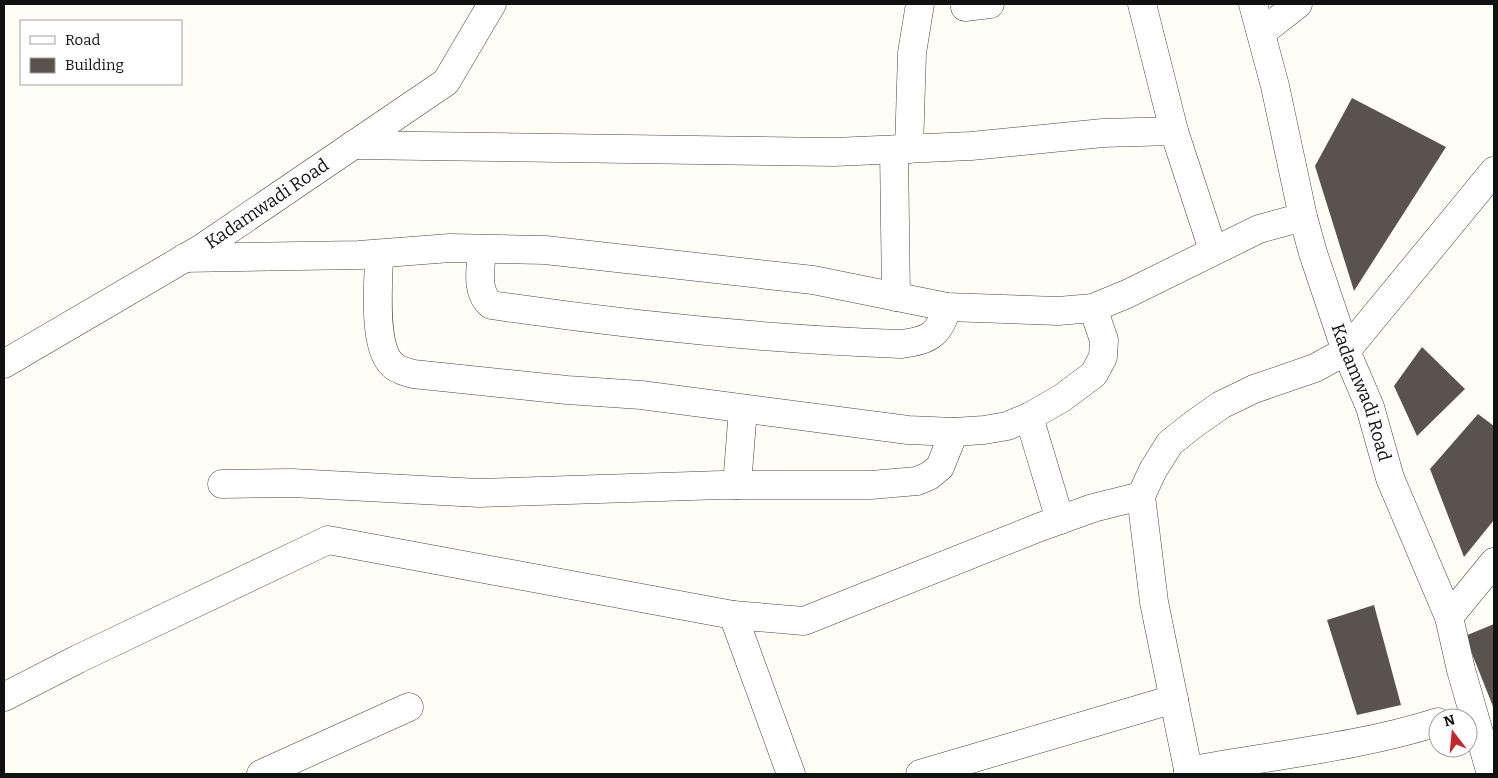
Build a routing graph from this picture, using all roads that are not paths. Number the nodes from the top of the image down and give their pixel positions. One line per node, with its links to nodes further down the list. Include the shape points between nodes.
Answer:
1 (492, 4): 8 (street, Kadamwadi Road, via 446,82)
2 (920, 4): 9 (street)
3 (1142, 4): 7 (street)
4 (1253, 4): 6 (street, Kadamwadi Road)
5 (1298, 4): 6 (street)
6 (1261, 33): 11 (street, Kadamwadi Road)
7 (1174, 131): 9 (street); 13 (street)
8 (353, 145): 9 (street, via 834,152); 15 (street, Kadamwadi Road)
9 (902, 150): 16 (street)
10 (1494, 171): 19 (street)
11 (1303, 217): 13 (street, via 1259,229); 19 (street, Kadamwadi Road)
12 (482, 249): 14 (street, via 450,248); 16 (street, via 545,250 785,276); 17 (street, via 480,286 483,299 490,305 632,325 794,340 901,344 918,342 936,333)
13 (1213, 250): 18 (street)
14 (379, 254): 15 (street); 21 (street, via 379,332 384,352 394,367 413,374 641,395)
15 (184, 258): 20 (street, Kadamwadi Road)
16 (896, 297): 17 (street)
17 (947, 308): 18 (street, via 1031,311)
18 (1093, 308): 22 (street, via 1104,340 1103,357 1094,374)
19 (1346, 351): 26 (street, via 1315,368 1254,389 1221,405 1194,424 1170,443); 30 (street, Kadamwadi Road, via 1370,407 1390,478)
20 (4, 364)
21 (743, 409): 23 (street, via 908,430); 25 (street)
22 (1029, 417): 23 (street, via 1008,426); 27 (street)
23 (954, 432): 25 (street, via 940,467 917,481 871,485)
24 (222, 484): 25 (street, via 292,483 479,493)
25 (737, 485)
26 (1142, 496): 27 (street); 32 (street, via 1154,602)
27 (1060, 520): 29 (street, via 804,621)
28 (1494, 562): 30 (street)
29 (733, 615): 31 (street, via 328,540); 40 (street)
30 (1449, 617): 34 (street, Kadamwadi Road)
31 (4, 697)
32 (1174, 699): 37 (street); 38 (street)
33 (409, 707): 39 (street)
34 (1462, 708)
35 (1428, 725): 38 (street, via 1336,748 1256,758)
36 (1478, 747): 41 (street, Kadamwadi Road)
37 (934, 773)
38 (1188, 773)
39 (261, 774)
40 (792, 774)
41 (1491, 774)

